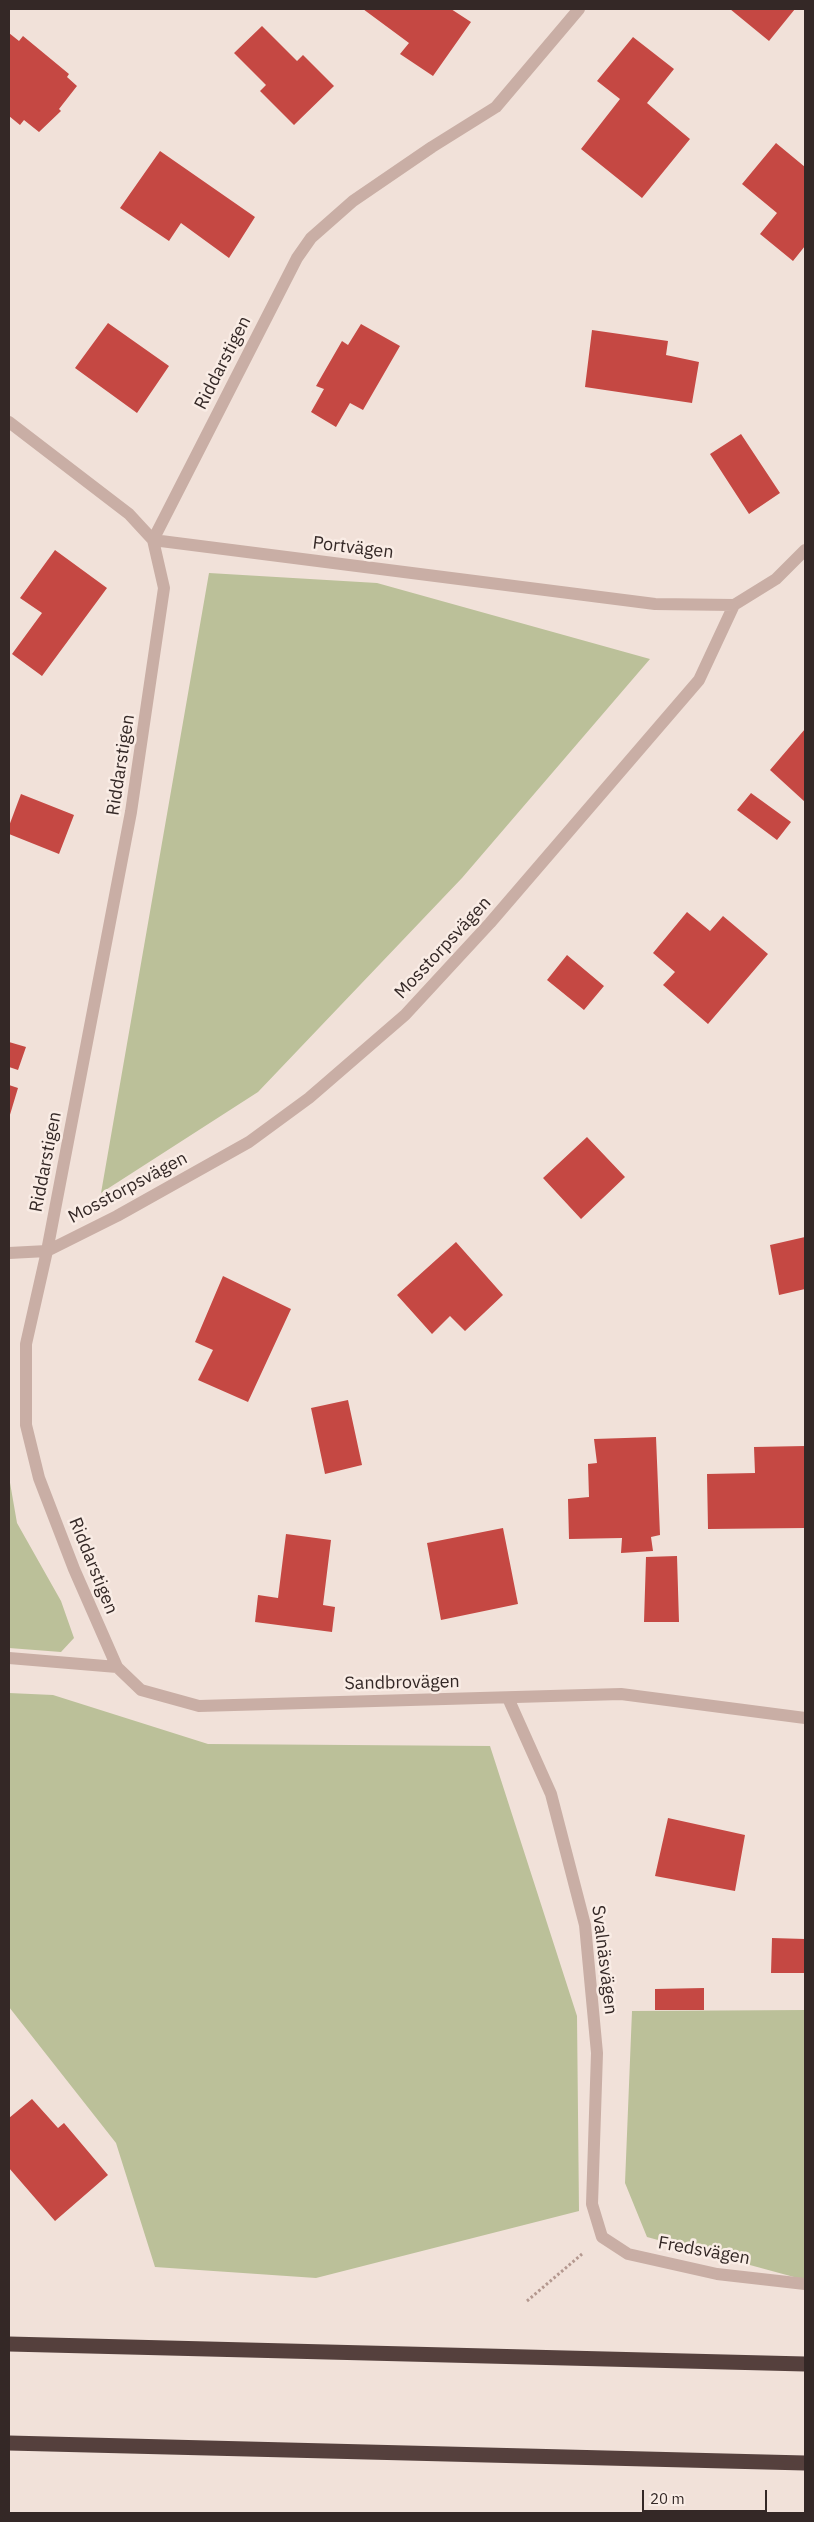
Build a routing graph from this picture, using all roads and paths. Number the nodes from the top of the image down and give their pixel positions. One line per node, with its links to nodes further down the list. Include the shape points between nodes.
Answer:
1 (579, 9): 3 (street, Riddarstigen, via 496,107 354,201 312,238 279,292)
2 (9, 422): 3 (street, via 129,514)
3 (153, 540): 5 (street, Portvägen, via 655,604); 6 (street, Riddarstigen, via 164,588 150,692 131,812)
4 (805, 550): 5 (street, via 776,579)
5 (734, 605): 6 (street, Mosstorpsvägen, via 699,680 490,923 405,1014 309,1098 249,1142)
6 (47, 1251): 7 (street, Mosstorpsvägen); 9 (street, Riddarstigen, via 26,1344 26,1425 43,1487 74,1570)
7 (9, 1253)
8 (9, 1658): 9 (street)
9 (117, 1667): 10 (street, Sandbrovägen, via 142,1690 199,1706)
10 (508, 1698): 11 (street, Sandbrovägen, via 621,1694); 12 (street, Svalnäsvägen, via 551,1794 585,1925 597,2053 592,2204)
11 (805, 1718)
12 (602, 2237): 13 (street, Fredsvägen, via 628,2254 717,2274); 14 (path)
13 (805, 2284)
14 (527, 2301)
15 (9, 2344): 16 (highway)
16 (805, 2364)
17 (9, 2443): 18 (highway)
18 (805, 2463)

